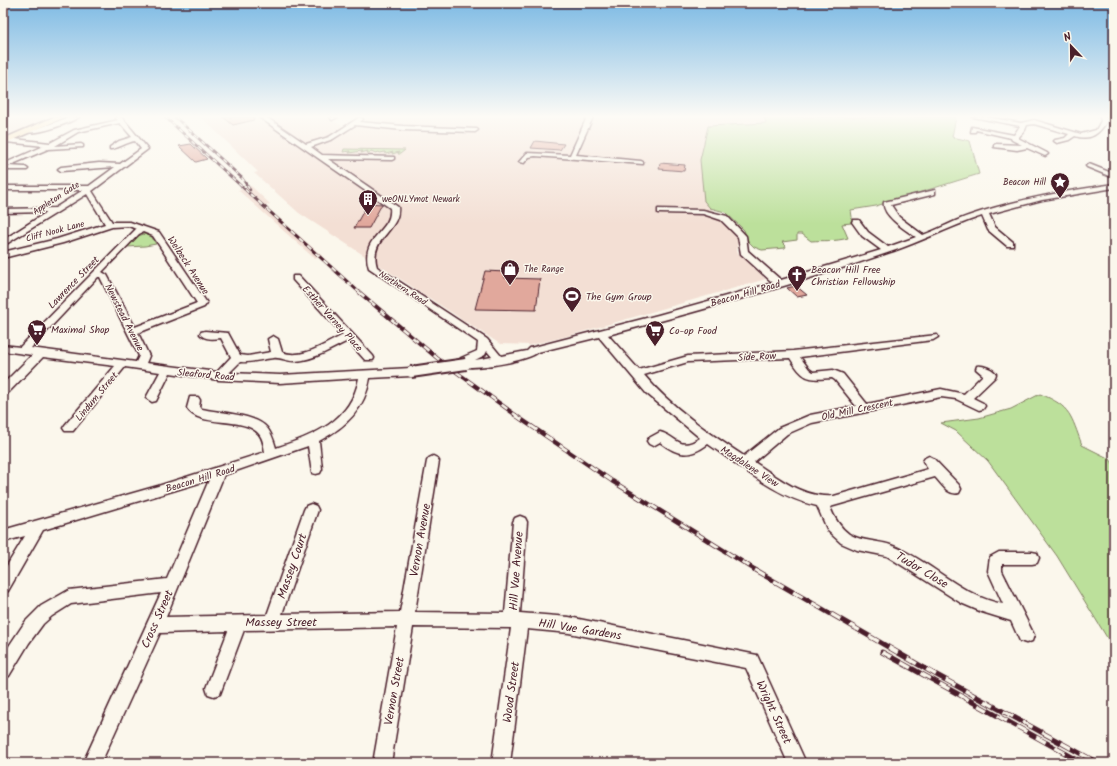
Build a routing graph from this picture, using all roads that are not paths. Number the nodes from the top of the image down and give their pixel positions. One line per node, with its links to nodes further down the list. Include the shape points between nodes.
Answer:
1 (34, 153): 11 (street)
2 (140, 153): 14 (street, Appleton Gate)
3 (314, 153): 7 (street, Northern Road)
4 (574, 153): 8 (street)
5 (1042, 153): 6 (street)
6 (1045, 154)
7 (320, 157): 9 (street); 47 (street, Northern Road, via 395,208 394,215 371,250 373,268)
8 (572, 157): 12 (street, via 535,154 527,155); 13 (street)
9 (392, 158)
10 (3, 161): 11 (street)
11 (13, 162): 16 (street)
12 (522, 162)
13 (640, 163)
14 (122, 166): 18 (street, via 86,164); 22 (street, Appleton Gate)
15 (1089, 166): 19 (street)
16 (3, 167): 17 (street)
17 (25, 168)
18 (61, 169)
19 (1114, 176)
20 (1114, 186): 28 (street, Beacon Hill Road, via 1048,196)
21 (3, 188): 22 (street)
22 (90, 189): 24 (street, Appleton Gate); 31 (street, via 108,224)
23 (932, 192): 33 (street, via 887,204 887,209)
24 (56, 210): 27 (street); 34 (street, Appleton Gate)
25 (662, 210): 40 (street, via 703,212 724,218 742,236 743,249 748,256)
26 (3, 211): 27 (street)
27 (13, 211): 29 (street)
28 (985, 213): 33 (street, Beacon Hill Road); 35 (street, via 991,228)
29 (3, 217)
30 (856, 222): 36 (street, via 865,234)
31 (111, 225): 32 (street, Welbeck Avenue, via 130,224); 37 (street, Cliff Nook Lane)
32 (142, 229): 38 (street, Lawrence Street, via 136,232); 41 (street, Welbeck Avenue, via 156,234 202,302 197,308)
33 (923, 238): 36 (street, Beacon Hill Road)
34 (3, 244)
35 (1010, 244)
36 (887, 250): 40 (street, Beacon Hill Road)
37 (3, 255)
38 (96, 274): 41 (street, Newstead Avenue, via 103,274); 49 (street, Lawrence Street)
39 (296, 278): 44 (street, Esther Varney Place)
40 (779, 283): 43 (street, Beacon Hill Road)
41 (132, 332): 58 (street, Newstead Avenue, via 144,356)
42 (206, 334): 53 (street, via 224,334)
43 (602, 334): 55 (street, Beacon Hill Road, via 534,350 530,354); 62 (street, Magdalene View)
44 (349, 336): 51 (street, via 291,359); 54 (street, Esther Varney Place)
45 (933, 337): 52 (street, Side Row, via 882,346)
46 (273, 339): 51 (street)
47 (482, 341): 55 (street, Northern Road); 56 (street, via 481,354)
48 (3, 348): 49 (street, Sleaford Road)
49 (22, 351): 50 (street, Sleaford Road)
50 (40, 353): 57 (street, Sleaford Road); 65 (street)
51 (277, 354): 53 (street, via 248,359)
52 (793, 354): 62 (street, Side Row, via 688,359); 70 (street, via 805,372 811,376 833,374 839,378)
53 (237, 358): 63 (street)
54 (369, 358)
55 (497, 358): 56 (street, Beacon Hill Road)
56 (466, 362): 59 (street, Beacon Hill Road, bridge)
57 (122, 363): 58 (street, Sleaford Road); 71 (street, Lindum Street)
58 (140, 366): 61 (street, Sleaford Road)
59 (436, 369): 64 (street, Sleaford Road, bridge)
60 (981, 369): 68 (street, via 991,374)
61 (166, 370): 63 (street, Sleaford Road); 66 (street)
62 (636, 374): 72 (street, Magdalene View, via 650,390)
63 (219, 376): 64 (street, Sleaford Road, via 280,379)
64 (365, 376): 73 (street, Beacon Hill Road, via 359,400 349,416)
65 (3, 391)
66 (152, 398)
67 (194, 400): 75 (street, via 193,408 198,413 249,423 260,428 268,438)
68 (966, 400): 69 (street, Old Mill Crescent); 70 (street, Old Mill Crescent, via 941,393)
69 (979, 406)
70 (864, 408): 77 (street, Old Mill Crescent, via 810,419 796,425 783,431)
71 (69, 428)
72 (708, 438): 74 (street, via 694,449 687,450 676,448 660,436); 77 (street, Magdalene View)
73 (313, 439): 75 (street, Beacon Hill Road); 78 (street)
74 (653, 441)
75 (272, 454): 79 (street, Beacon Hill Road)
76 (434, 460): 90 (street, Vernon Avenue)
77 (745, 462): 81 (street, Magdalene View, via 788,491)
78 (316, 469)
79 (219, 472): 84 (street, Beacon Hill Road); 87 (street, Cross Street)
80 (954, 488): 81 (street, Magdalene View, via 933,466 847,498)
81 (822, 502): 89 (street, Tudor Close, via 834,530 846,539 891,551 981,606 997,612)
82 (311, 510): 93 (street, Massey Court)
83 (520, 522): 91 (street, Hill Vue Avenue)
84 (39, 525): 85 (street, Beacon Hill Road); 88 (street)
85 (3, 536)
86 (1032, 558): 89 (street, via 999,558 995,562 995,571)
87 (172, 585): 94 (street, Cross Street); 97 (street, via 69,597 56,603 34,622)
88 (3, 586)
89 (1016, 614): 95 (street)
90 (406, 619): 91 (street, Hill Vue Gardens); 93 (street, Massey Street); 100 (street, Vernon Street)
91 (516, 620): 96 (street, Hill Vue Gardens, via 569,625); 101 (street, Wood Street)
92 (239, 622): 93 (street, Massey Street); 94 (street, Massey Street); 98 (street)
93 (272, 622)
94 (155, 625): 99 (street, Cross Street)
95 (1026, 635)
96 (750, 661): 102 (street, Wright Street)
97 (3, 670)
98 (214, 688)
99 (92, 763)
100 (382, 763)
101 (501, 763)
102 (797, 763)

